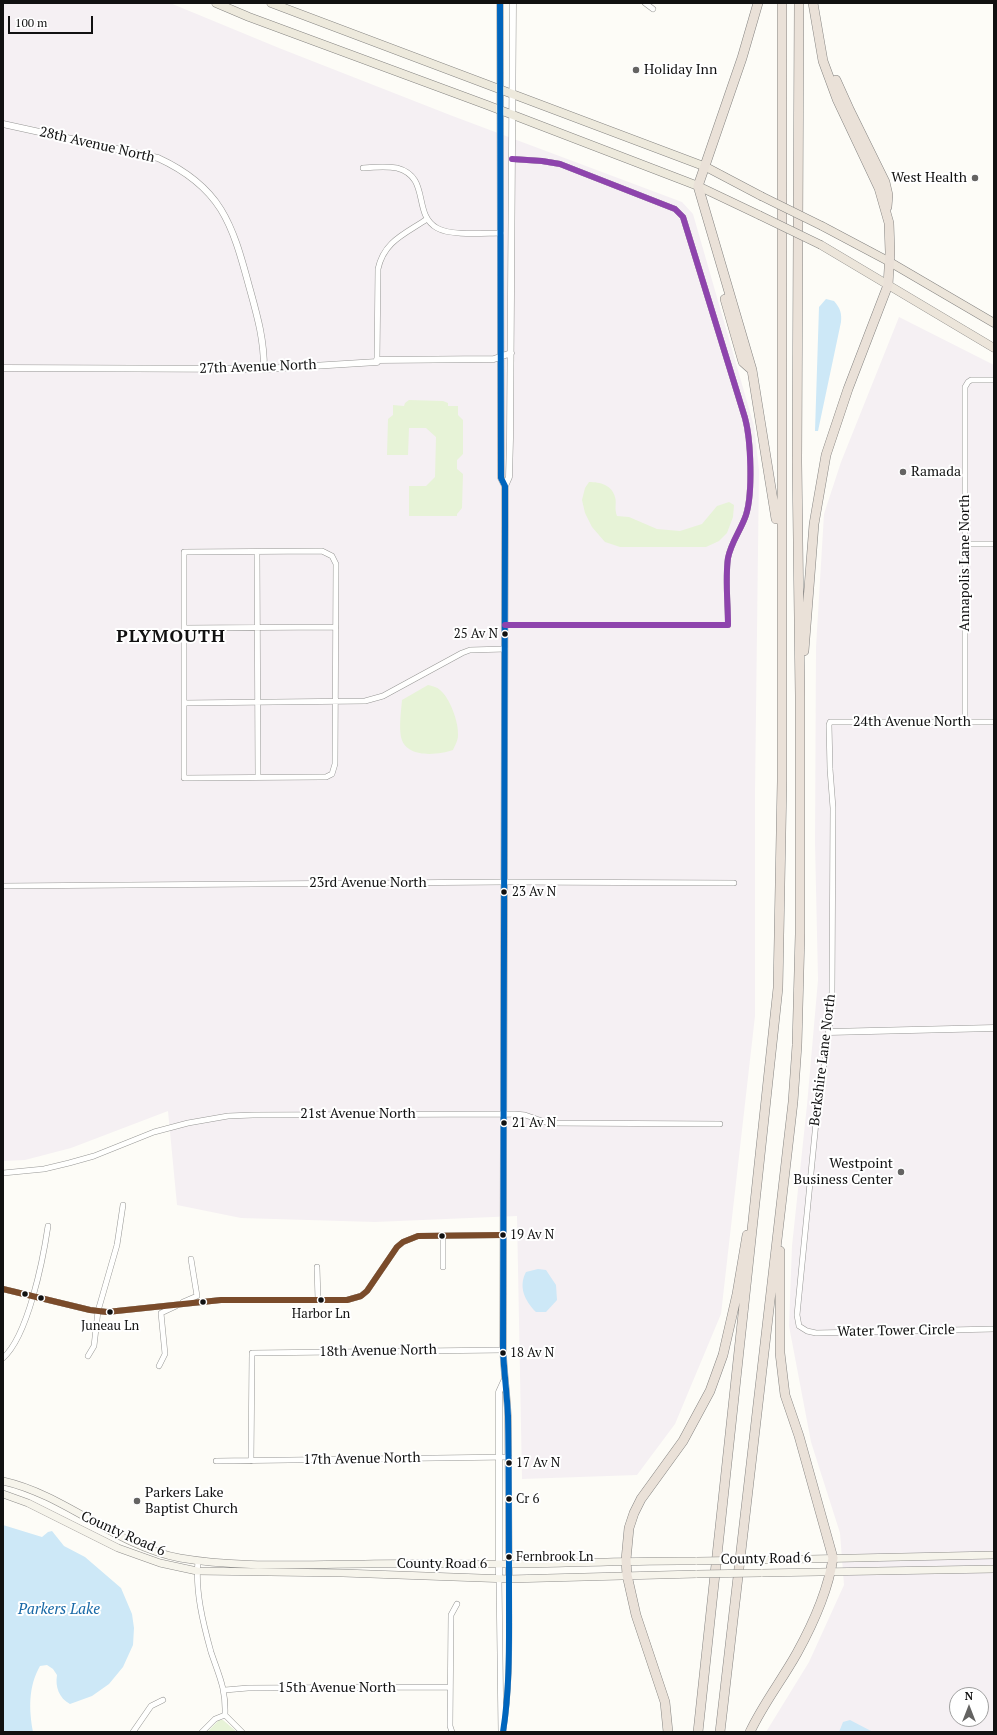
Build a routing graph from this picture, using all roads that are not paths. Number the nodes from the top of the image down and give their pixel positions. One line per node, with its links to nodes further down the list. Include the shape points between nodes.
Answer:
1 (216, 3): 13 (main road)
2 (271, 3): 11 (main road)
3 (500, 3): 11 (street)
4 (513, 3): 12 (street)
5 (645, 3): 10 (street)
6 (758, 3): 17 (highway)
7 (782, 3): 36 (highway)
8 (799, 3): 42 (highway, via 797,462)
9 (813, 3): 22 (highway, via 823,61 837,100 879,188 887,213 890,252)
10 (654, 10)
11 (500, 89): 12 (main road); 13 (street)
12 (513, 93): 14 (street); 17 (main road)
13 (500, 110): 14 (main road); 21 (street)
14 (512, 116): 16 (street); 19 (main road)
15 (3, 124): 30 (street, 28th Avenue North, via 158,158 174,165 202,185 224,212 238,244 263,336)
16 (512, 159): 26 (street); 37 (street, via 542,161 577,169 675,209 683,217 749,433 749,498 746,516 732,543 728,559 728,625)
17 (706, 166): 19 (highway); 22 (highway, bridge)
18 (363, 168): 20 (street, via 397,168 412,177 421,192 423,209)
19 (698, 186): 23 (highway, bridge, via 821,245); 36 (highway, via 752,370 774,496)
20 (428, 219): 21 (street, via 437,228 445,231); 28 (street, via 392,242 380,261)
21 (501, 233): 27 (street)
22 (888, 260): 23 (highway); 24 (highway)
23 (888, 285): 25 (highway); 42 (highway, via 826,455 814,524)
24 (994, 323)
25 (994, 348)
26 (511, 353): 27 (street, 27th Avenue North); 32 (street, via 509,477)
27 (500, 357): 28 (street, 27th Avenue North); 32 (street, via 501,478)
28 (377, 360): 30 (street, 27th Avenue North)
29 (3, 368): 30 (street, 27th Avenue North)
30 (264, 369)
31 (994, 380): 33 (street, Annapolis Lane North, via 968,382 965,387)
32 (505, 486): 37 (street)
33 (965, 544): 34 (street); 47 (street, Annapolis Lane North)
34 (994, 544)
35 (258, 552): 38 (street); 39 (street, via 322,551 332,556 336,564); 40 (street, via 184,552)
36 (781, 568): 60 (highway, via 782,781 778,988)
37 (505, 624): 41 (street)
38 (258, 627): 39 (street); 40 (street); 44 (street)
39 (336, 627): 45 (street)
40 (184, 628): 43 (street)
41 (505, 649): 45 (street, via 470,650 383,696 365,701); 50 (street)
42 (800, 696): 58 (highway, via 798,1045)
43 (184, 702): 44 (street); 49 (street, via 184,778)
44 (258, 702): 45 (street); 49 (street)
45 (336, 702): 49 (street, via 335,768 332,774 326,777)
46 (830, 722): 47 (street, 24th Avenue North); 54 (street, Berkshire Lane North, via 833,808 832,992)
47 (965, 722): 48 (street, 24th Avenue North)
48 (994, 722)
49 (258, 777)
50 (504, 882): 51 (street, 23rd Avenue North); 52 (street, 23rd Avenue North); 55 (street)
51 (734, 883)
52 (3, 886)
53 (994, 1028): 54 (street)
54 (829, 1032): 72 (street, Berkshire Lane North, via 817,1112 805,1226 797,1316)
55 (504, 1114): 56 (street, 21st Avenue North, via 525,1115 548,1123); 57 (street, 21st Avenue North, via 228,1116 178,1125 69,1163 44,1169); 62 (street)
56 (720, 1124)
57 (3, 1173)
58 (782, 1200): 86 (highway, via 780,1353 785,1395); 109 (highway)
59 (123, 1205): 71 (street, via 117,1245)
60 (755, 1211): 87 (highway, via 748,1227 737,1294 723,1354 710,1391 683,1441 641,1499 634,1513 629,1528); 108 (highway)
61 (48, 1226): 68 (street)
62 (503, 1235): 63 (street); 74 (street)
63 (443, 1236): 65 (street); 69 (street, via 418,1236 403,1242 362,1296 347,1300)
64 (191, 1259): 70 (street, via 197,1296)
65 (443, 1266)
66 (317, 1267): 69 (street)
67 (3, 1289): 68 (street)
68 (33, 1297): 71 (street); 76 (street, via 9,1353)
69 (318, 1300): 70 (street, via 247,1299)
70 (180, 1304): 71 (street, via 124,1311); 77 (street, via 161,1313 165,1354)
71 (98, 1311): 75 (street, via 94,1346)
72 (799, 1326): 73 (street, Water Tower Circle, via 816,1333)
73 (994, 1329)
74 (503, 1350): 78 (street); 82 (street, 18th Avenue North, via 252,1353)
75 (88, 1356)
76 (3, 1358)
77 (159, 1366)
78 (504, 1381): 79 (street, via 499,1392); 80 (street, via 507,1393)
79 (499, 1457): 80 (street, 17th Avenue North); 82 (street, 17th Avenue North); 90 (street)
80 (509, 1457): 89 (street)
81 (216, 1461): 82 (street, 17th Avenue North)
82 (252, 1461)
83 (3, 1481): 88 (main road, County Road 6, via 43,1496 151,1550)
84 (3, 1494): 92 (main road, County Road 6, via 28,1503 118,1548 160,1563)
85 (994, 1555): 86 (main road, County Road 6)
86 (833, 1558): 87 (main road, County Road 6, bridge); 93 (highway)
87 (626, 1560): 89 (main road, County Road 6); 94 (highway)
88 (198, 1561): 90 (main road, County Road 6, via 238,1564); 92 (street)
89 (510, 1563): 90 (main road, County Road 6); 96 (street)
90 (499, 1564): 95 (street)
91 (994, 1569): 93 (main road, County Road 6)
92 (197, 1571): 95 (main road, County Road 6); 99 (street, via 204,1627)
93 (831, 1571): 94 (main road, County Road 6, bridge); 110 (highway, via 818,1610 797,1653 757,1715)
94 (627, 1575): 96 (main road, County Road 6); 107 (highway, via 636,1615 665,1702)
95 (499, 1578): 96 (main road, County Road 6); 106 (street)
96 (509, 1578): 106 (street, via 509,1658 506,1713)
97 (457, 1604): 98 (street, via 451,1615)
98 (450, 1687): 99 (street, 15th Avenue North); 105 (street)
99 (225, 1690): 101 (street)
100 (162, 1700): 102 (street, via 151,1706)
101 (225, 1715): 103 (street, via 215,1719); 104 (street)
102 (133, 1732)
103 (202, 1732)
104 (242, 1732)
105 (452, 1732)
106 (502, 1732)
107 (668, 1732)
108 (698, 1732)
109 (720, 1732)
110 (750, 1732)

